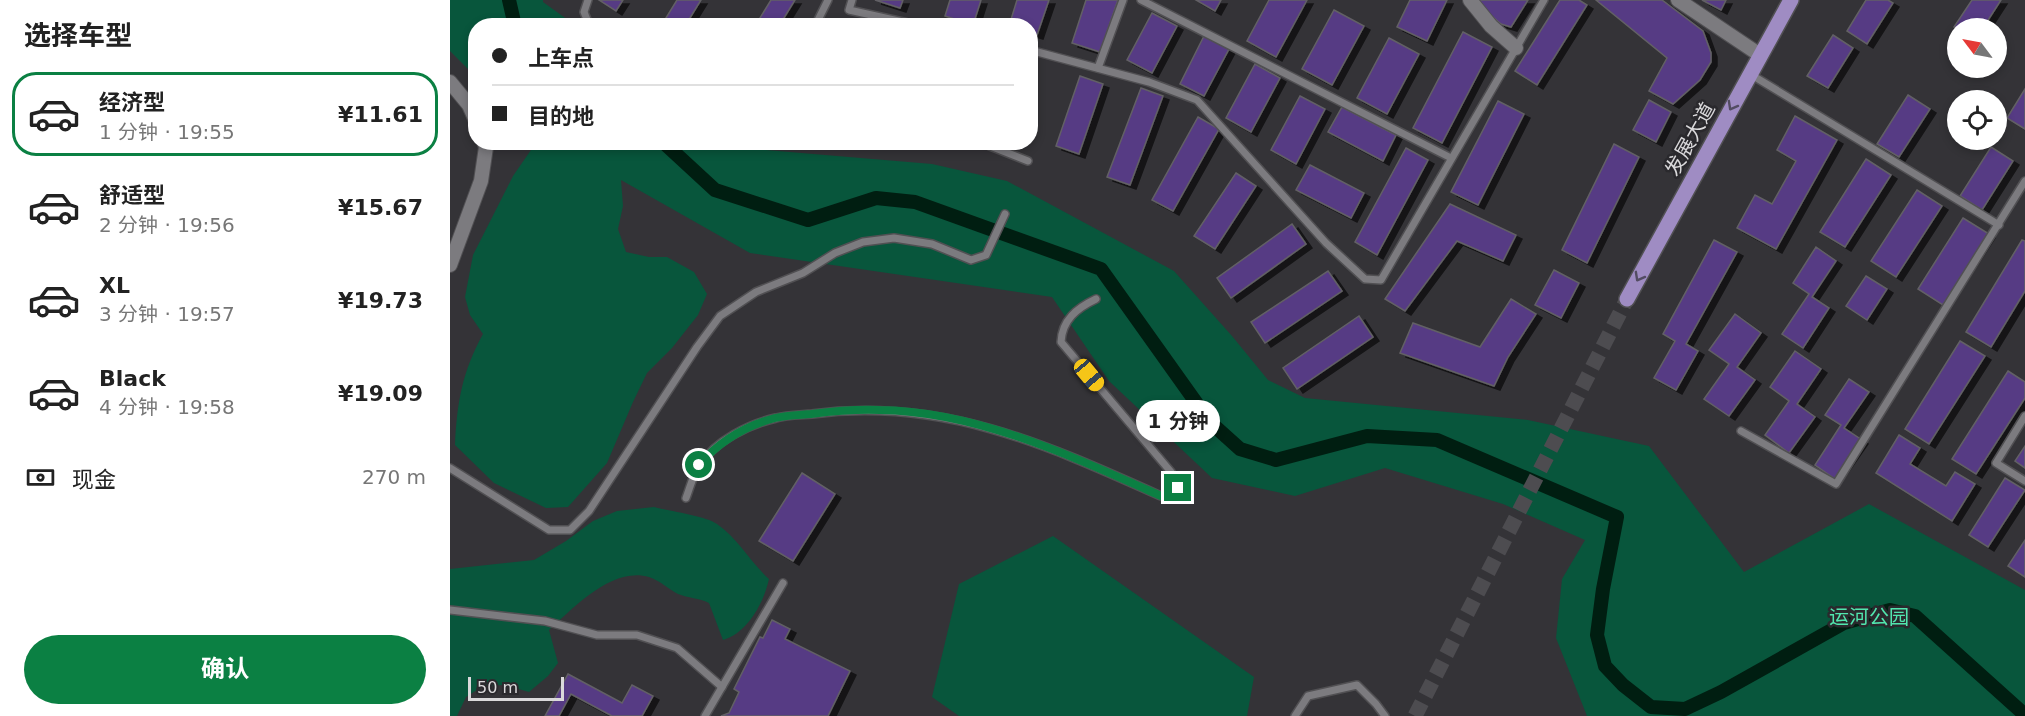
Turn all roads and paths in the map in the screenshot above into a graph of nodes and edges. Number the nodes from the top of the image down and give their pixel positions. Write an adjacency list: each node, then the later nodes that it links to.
1 (588, 0): 11 (lane)
2 (828, 0): 12 (lane)
3 (852, 0): 10 (lane)
4 (1123, 0): 17 (lane)
5 (1141, 0): 23 (lane)
6 (1470, 0): 14 (street)
7 (1544, 0): 14 (lane)
8 (1678, 0): 16 (street)
9 (1791, 0): 16 (main road, 发展大道)
10 (874, 16): 13 (lane)
11 (586, 18)
12 (819, 18)
13 (883, 18)
14 (1516, 48): 23 (lane)
15 (1038, 52): 17 (lane)
16 (1760, 55): 18 (main road, 发展大道)
17 (1098, 69): 23 (lane)
18 (1750, 74): 27 (lane); 30 (main road, 发展大道, one-way to 30)
19 (450, 82): 20 (street)
20 (468, 104)
21 (486, 150): 28 (street)
22 (1000, 150): 24 (lane)
23 (1451, 158)
24 (1028, 161)
25 (2025, 181): 27 (lane)
26 (1005, 214): 33 (lane)
27 (1999, 225): 32 (lane)
28 (450, 265)
29 (1096, 299): 35 (lane)
30 (1627, 299)
31 (2025, 416): 34 (lane)
32 (1741, 431)
33 (450, 468)
34 (2025, 481)
35 (686, 498)
36 (783, 583): 38 (lane)
37 (450, 610): 38 (lane)
38 (722, 687): 39 (lane)
39 (705, 716)
40 (1295, 716): 41 (lane)
41 (1385, 716)

